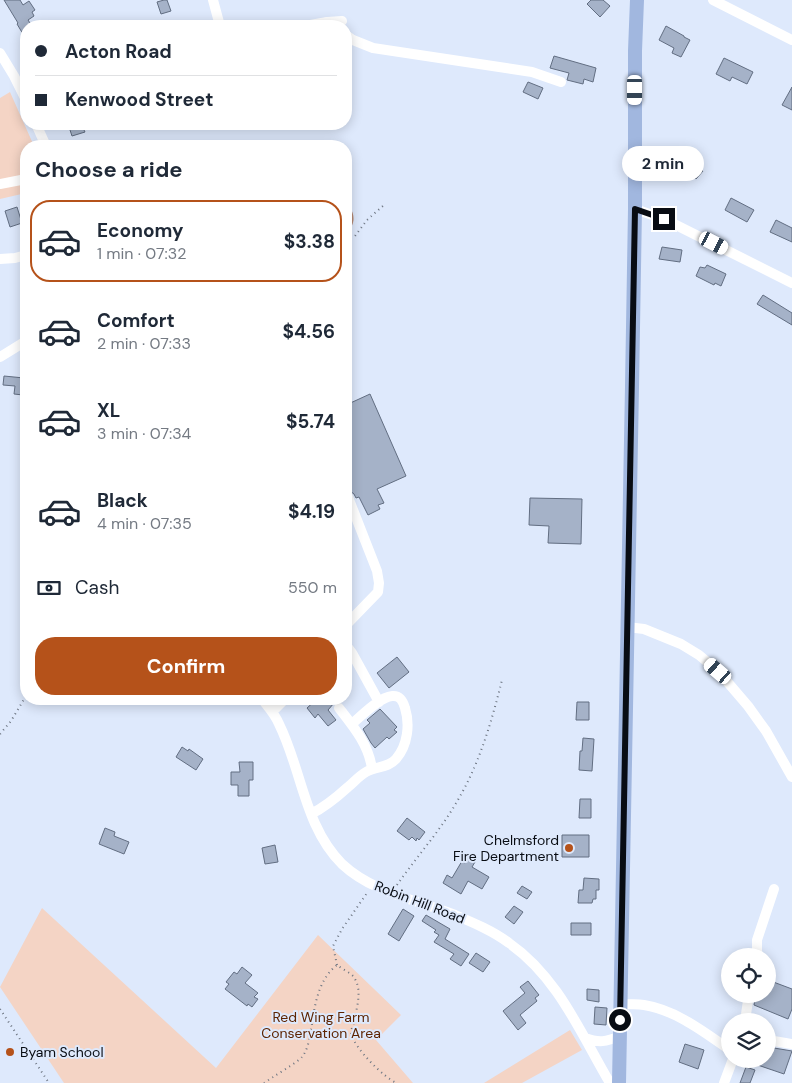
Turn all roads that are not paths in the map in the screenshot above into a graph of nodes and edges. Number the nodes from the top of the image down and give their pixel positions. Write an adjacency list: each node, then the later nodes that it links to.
1 (212, 0): 4 (street)
2 (637, 0): 12 (main road)
3 (714, 0): 6 (street)
4 (218, 20)
5 (352, 39): 9 (street)
6 (792, 40)
7 (0, 53): 8 (street)
8 (20, 82)
9 (561, 82)
10 (20, 180): 11 (street)
11 (0, 184)
12 (635, 209): 15 (street); 20 (main road)
13 (20, 257): 14 (street)
14 (0, 259)
15 (792, 283)
16 (20, 345): 17 (street)
17 (0, 357)
18 (352, 507): 19 (street)
19 (352, 619)
20 (628, 627): 29 (street); 33 (main road)
21 (352, 653): 22 (street)
22 (379, 702): 27 (street); 28 (street)
23 (267, 705): 26 (street, Robin Hill Road)
24 (279, 705): 26 (street)
25 (339, 708): 27 (street)
26 (272, 712): 30 (street, Robin Hill Road)
27 (352, 724): 28 (street)
28 (372, 769): 30 (street)
29 (792, 777)
30 (311, 814): 35 (street, Robin Hill Road)
31 (774, 889): 32 (street)
32 (757, 948)
33 (620, 1004): 34 (main road); 37 (street)
34 (620, 1036): 35 (street); 41 (main road)
35 (585, 1038): 40 (street, Robin Hill Road)
36 (776, 1041): 38 (street)
37 (721, 1044)
38 (792, 1044)
39 (729, 1068): 42 (street)
40 (610, 1083)
41 (619, 1083)
42 (724, 1083)

